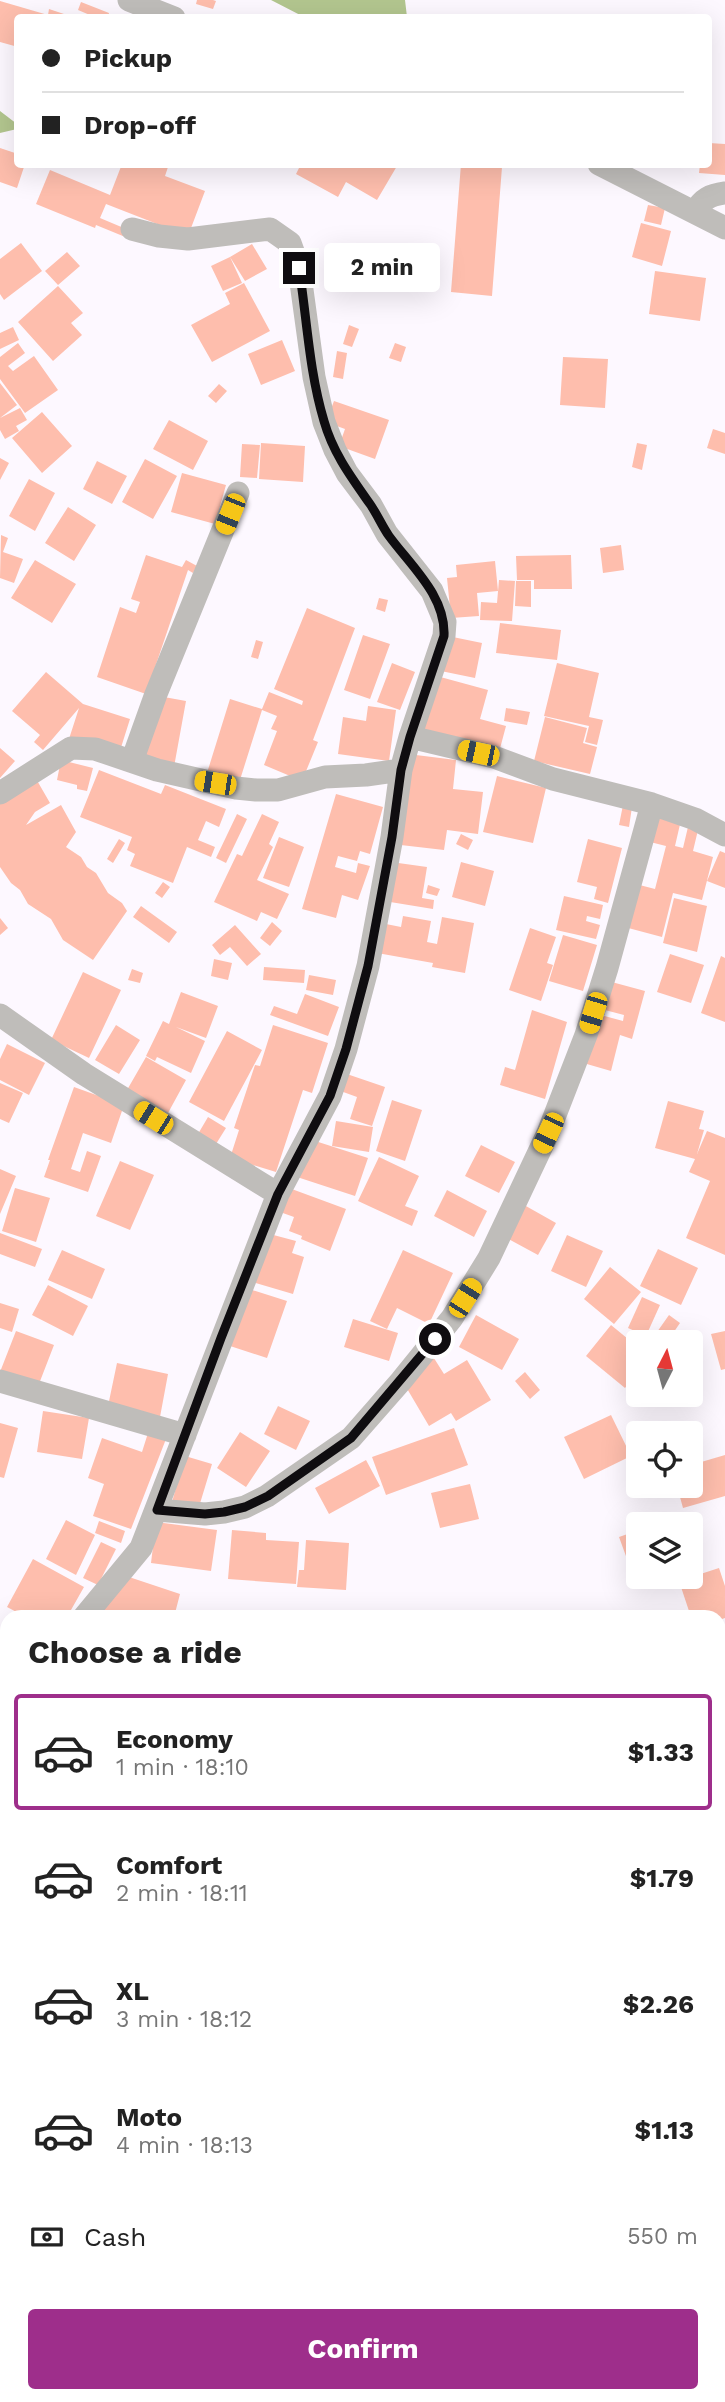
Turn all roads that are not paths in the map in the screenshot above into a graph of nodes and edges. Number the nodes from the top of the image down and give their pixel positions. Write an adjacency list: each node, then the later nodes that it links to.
1 (129, 0): 2 (street)
2 (164, 14)
3 (607, 168): 5 (street)
4 (725, 193): 5 (street)
5 (695, 212): 6 (street)
6 (725, 228)
7 (132, 229): 9 (street)
8 (238, 492): 10 (street)
9 (410, 737): 11 (street); 13 (street)
10 (132, 761): 11 (street); 12 (street)
11 (401, 770): 16 (street)
12 (0, 793)
13 (652, 804): 14 (street); 19 (street)
14 (725, 835)
15 (0, 1015): 16 (street)
16 (278, 1194): 18 (street)
17 (0, 1381): 18 (street)
18 (185, 1435): 19 (street)
19 (157, 1510): 20 (street)
20 (90, 1610)

